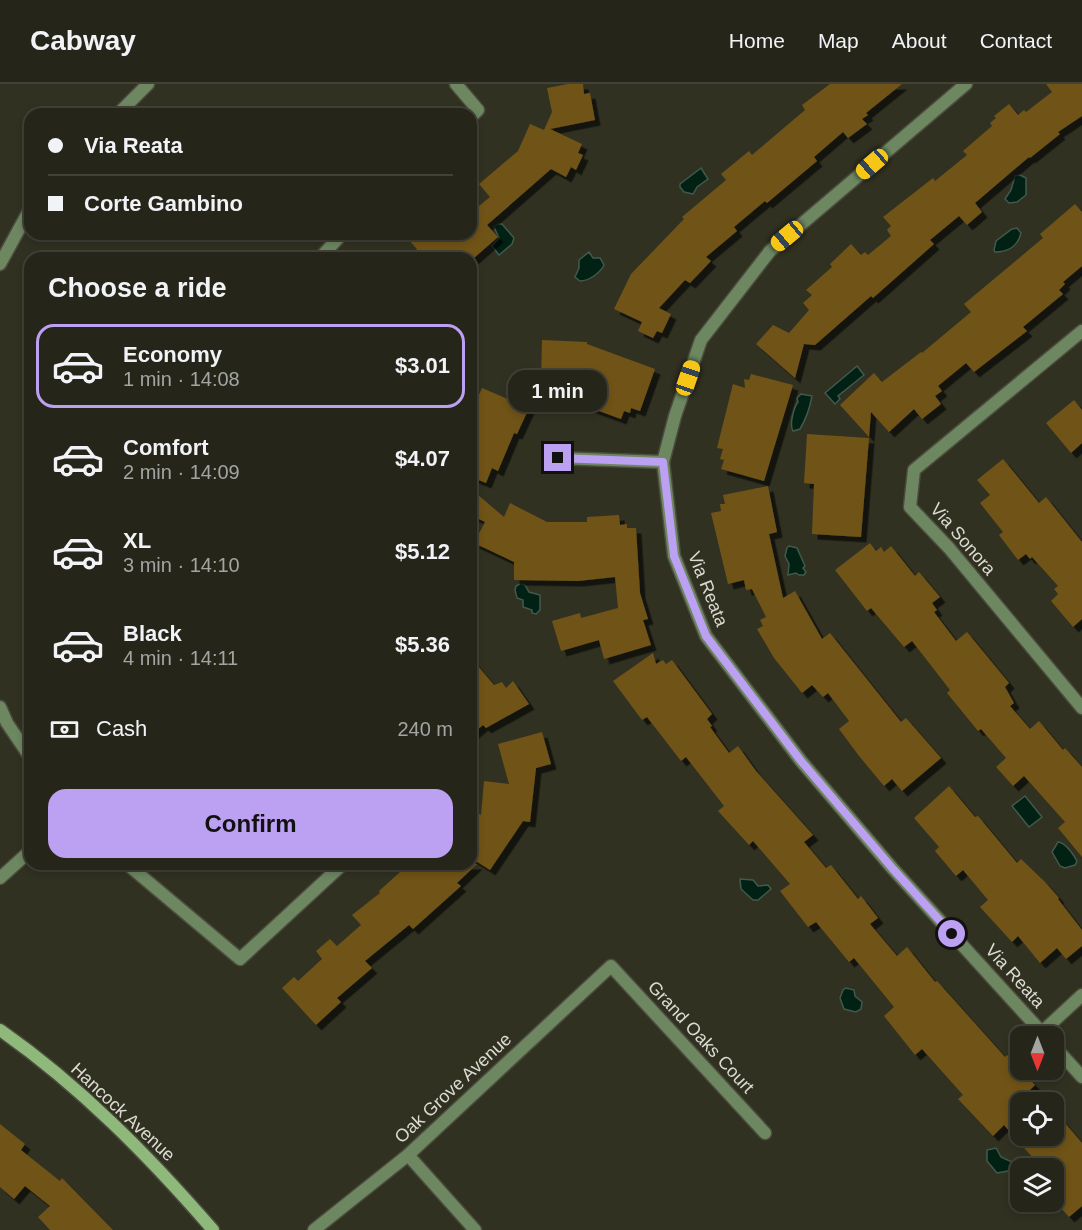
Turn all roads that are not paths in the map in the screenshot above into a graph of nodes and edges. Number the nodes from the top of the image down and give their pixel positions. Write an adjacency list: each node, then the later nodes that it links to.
1 (148, 84): 4 (street)
2 (456, 84): 5 (street)
3 (966, 84): 12 (street, Via Reata)
4 (124, 108)
5 (476, 108)
6 (24, 220): 9 (street)
7 (336, 240): 8 (street)
8 (326, 252)
9 (0, 264)
10 (1082, 331): 14 (street, Via Sonora)
11 (558, 458): 12 (street)
12 (663, 462): 22 (street, Via Reata)
13 (0, 707): 15 (street)
14 (1082, 708)
15 (24, 748)
16 (24, 856): 19 (street)
17 (134, 870): 18 (street)
18 (336, 870)
19 (0, 878)
20 (611, 966): 27 (street, Grand Oaks Court); 28 (street, Oak Grove Avenue)
21 (1082, 995): 23 (street)
22 (1036, 1026)
23 (1051, 1026)
24 (0, 1030): 29 (main road, Hancock Avenue)
25 (1064, 1057): 26 (street)
26 (1082, 1077)
27 (765, 1133)
28 (408, 1155): 30 (street, Oak Grove Avenue); 31 (street)
29 (213, 1230)
30 (314, 1230)
31 (475, 1230)

